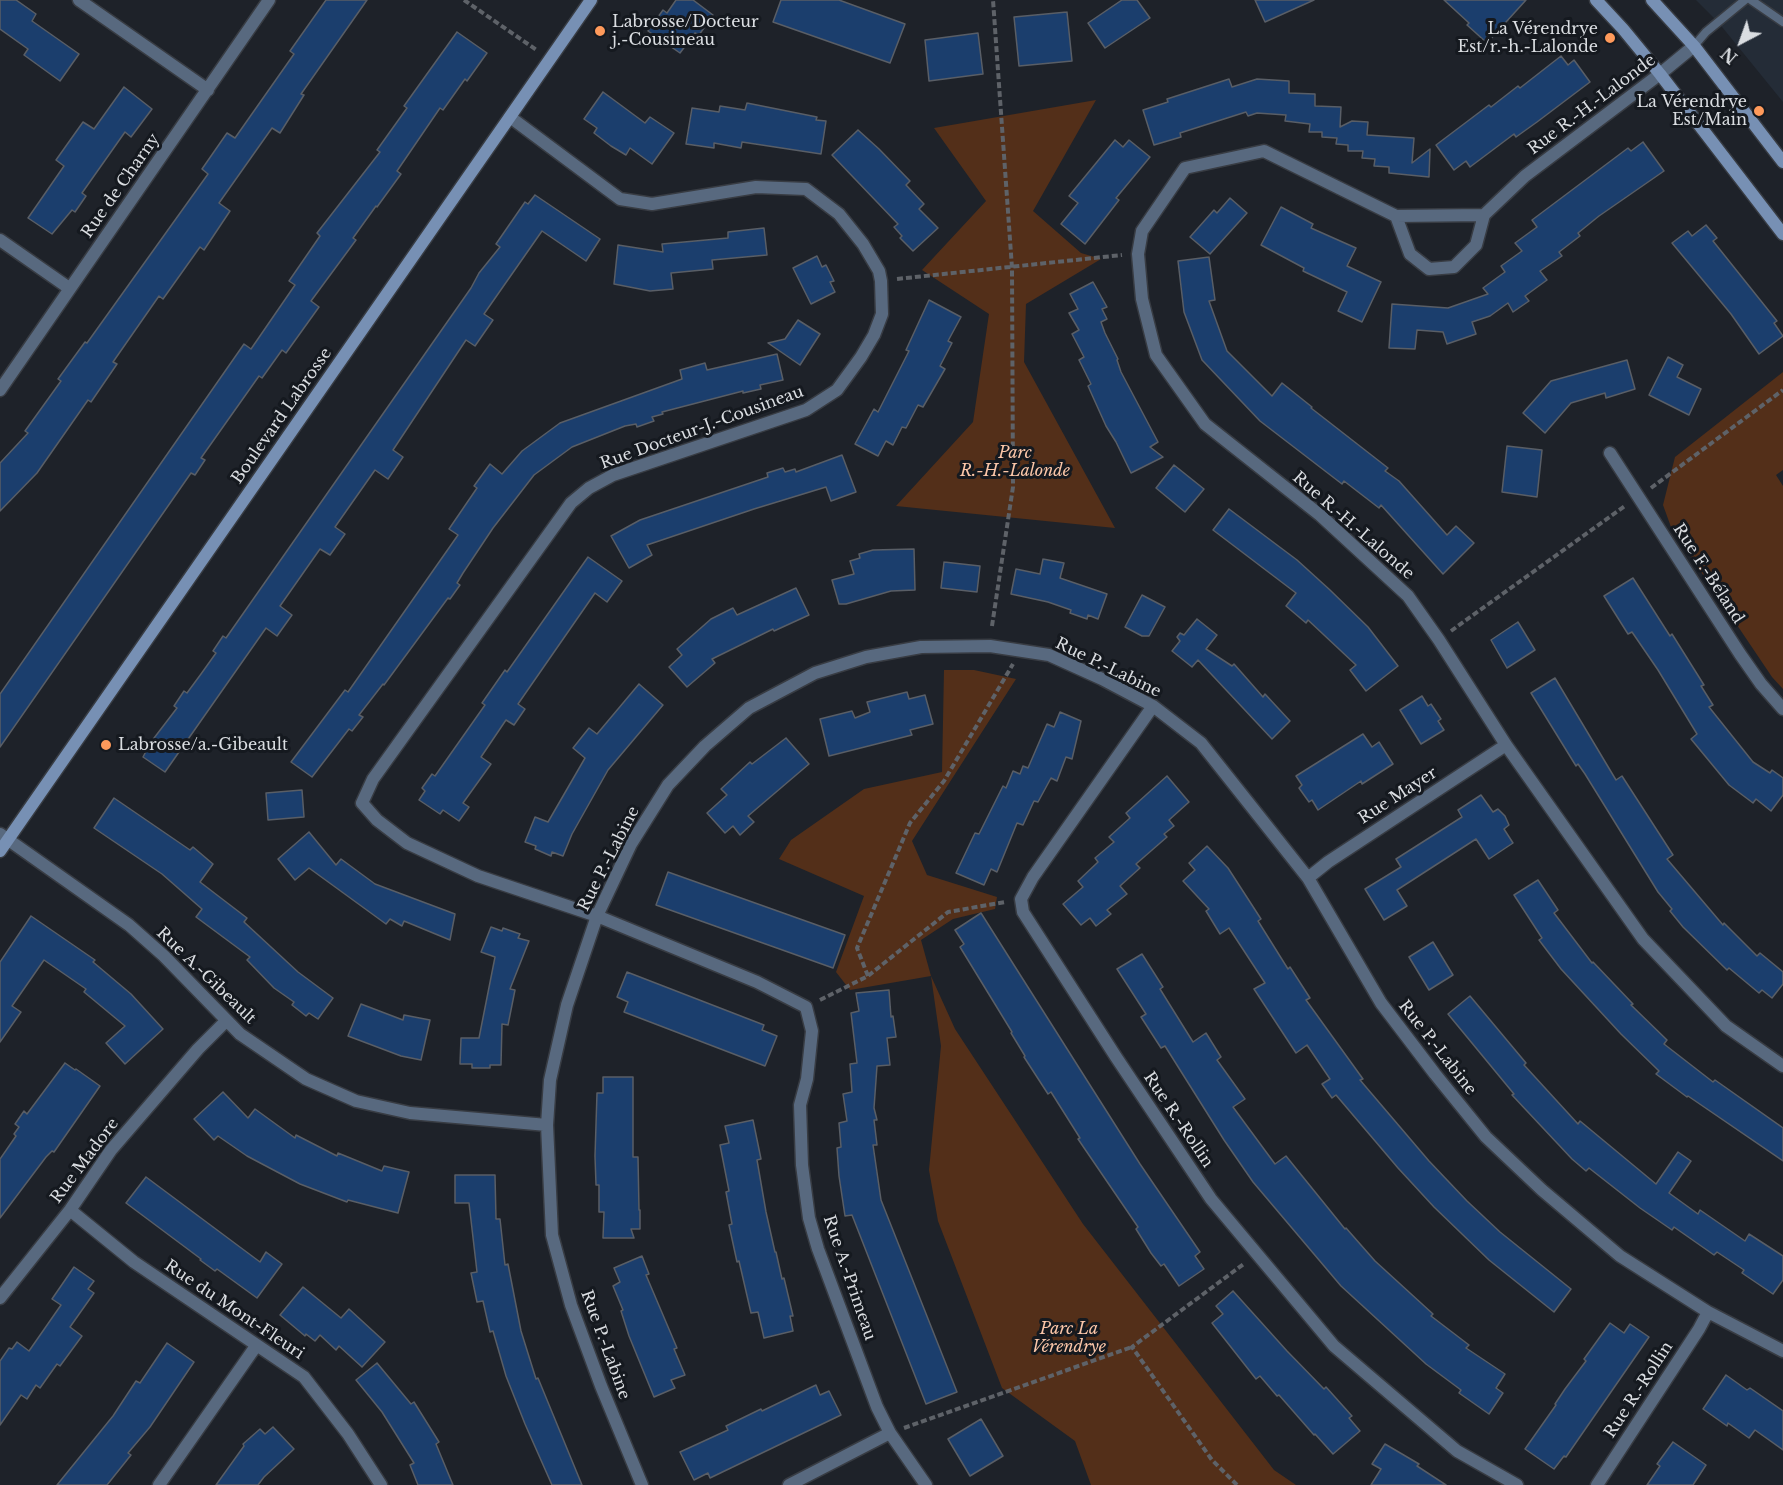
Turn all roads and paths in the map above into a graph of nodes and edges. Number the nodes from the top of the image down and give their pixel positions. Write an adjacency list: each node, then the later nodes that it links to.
1 (79, 0): 14 (street)
2 (269, 0): 14 (street, Rue de Charny)
3 (464, 0): 12 (path)
4 (591, 0): 12 (main road, Boulevard Labrosse)
5 (993, 0): 22 (path)
6 (1596, 0): 13 (main road)
7 (1652, 0): 11 (main road)
8 (1745, 0): 11 (lane)
9 (1751, 0): 10 (lane)
10 (1783, 21)
11 (1694, 46): 13 (street, Rue R.-H.-Lalonde); 16 (main road)
12 (550, 59): 15 (main road, Boulevard Labrosse)
13 (1660, 74): 17 (street, Rue R.-H.-Lalonde); 19 (main road)
14 (208, 90): 24 (street, Rue de Charny)
15 (510, 117): 23 (street, Rue Docteur-J.-Cousineau); 35 (main road, Boulevard Labrosse)
16 (1783, 162)
17 (1484, 215): 18 (street, Rue R.-H.-Lalonde); 18 (street)
18 (1396, 216): 21 (street, Rue R.-H.-Lalonde)
19 (1783, 234)
20 (0, 240): 24 (street)
21 (1138, 254): 22 (path); 30 (street, Rue R.-H.-Lalonde)
22 (1012, 268): 23 (path); 29 (path)
23 (881, 281): 39 (street, Rue Docteur-J.-Cousineau)
24 (69, 288): 25 (street, Rue de Charny)
25 (0, 390)
26 (1783, 390): 28 (path)
27 (1610, 453): 28 (street, Rue F.-Béland)
28 (1637, 497): 30 (path); 33 (street, Rue F.-Béland)
29 (992, 626)
30 (1439, 640): 34 (street, Rue R.-H.-Lalonde)
31 (1021, 651): 32 (street, Rue P.-Labine); 39 (street, Rue P.-Labine); 40 (path)
32 (1154, 706): 37 (street, Rue P.-Labine); 38 (street)
33 (1783, 709)
34 (1506, 745): 37 (street, Rue Mayer); 43 (street, Rue R.-H.-Lalonde)
35 (4, 837): 36 (main road, Boulevard Labrosse); 42 (street, Rue A.-Gibeault)
36 (0, 851)
37 (1308, 878): 48 (street, Rue P.-Labine)
38 (1021, 899): 40 (path); 46 (street, Rue R.-Rollin)
39 (597, 916): 41 (street); 44 (street, Rue P.-Labine)
40 (867, 976): 41 (path)
41 (806, 1007): 52 (street, Rue A.-Primeau)
42 (226, 1021): 44 (street, Rue A.-Gibeault); 45 (street, Rue Madore)
43 (1783, 1065)
44 (547, 1125): 55 (street, Rue P.-Labine)
45 (70, 1210): 47 (street, Rue Madore); 49 (street, Rue du Mont-Fleuri)
46 (1257, 1253): 50 (path); 59 (street, Rue R.-Rollin)
47 (0, 1298)
48 (1708, 1312): 51 (street, Rue P.-Labine); 60 (street, Rue R.-Rollin)
49 (256, 1346): 53 (street); 54 (street, Rue du Mont-Fleuri)
50 (1132, 1347): 52 (path); 58 (path)
51 (1783, 1351)
52 (890, 1433): 56 (street); 57 (street, Rue A.-Primeau)
53 (159, 1485)
54 (381, 1485)
55 (642, 1485)
56 (789, 1485)
57 (926, 1485)
58 (1237, 1485)
59 (1517, 1485)
60 (1597, 1485)

